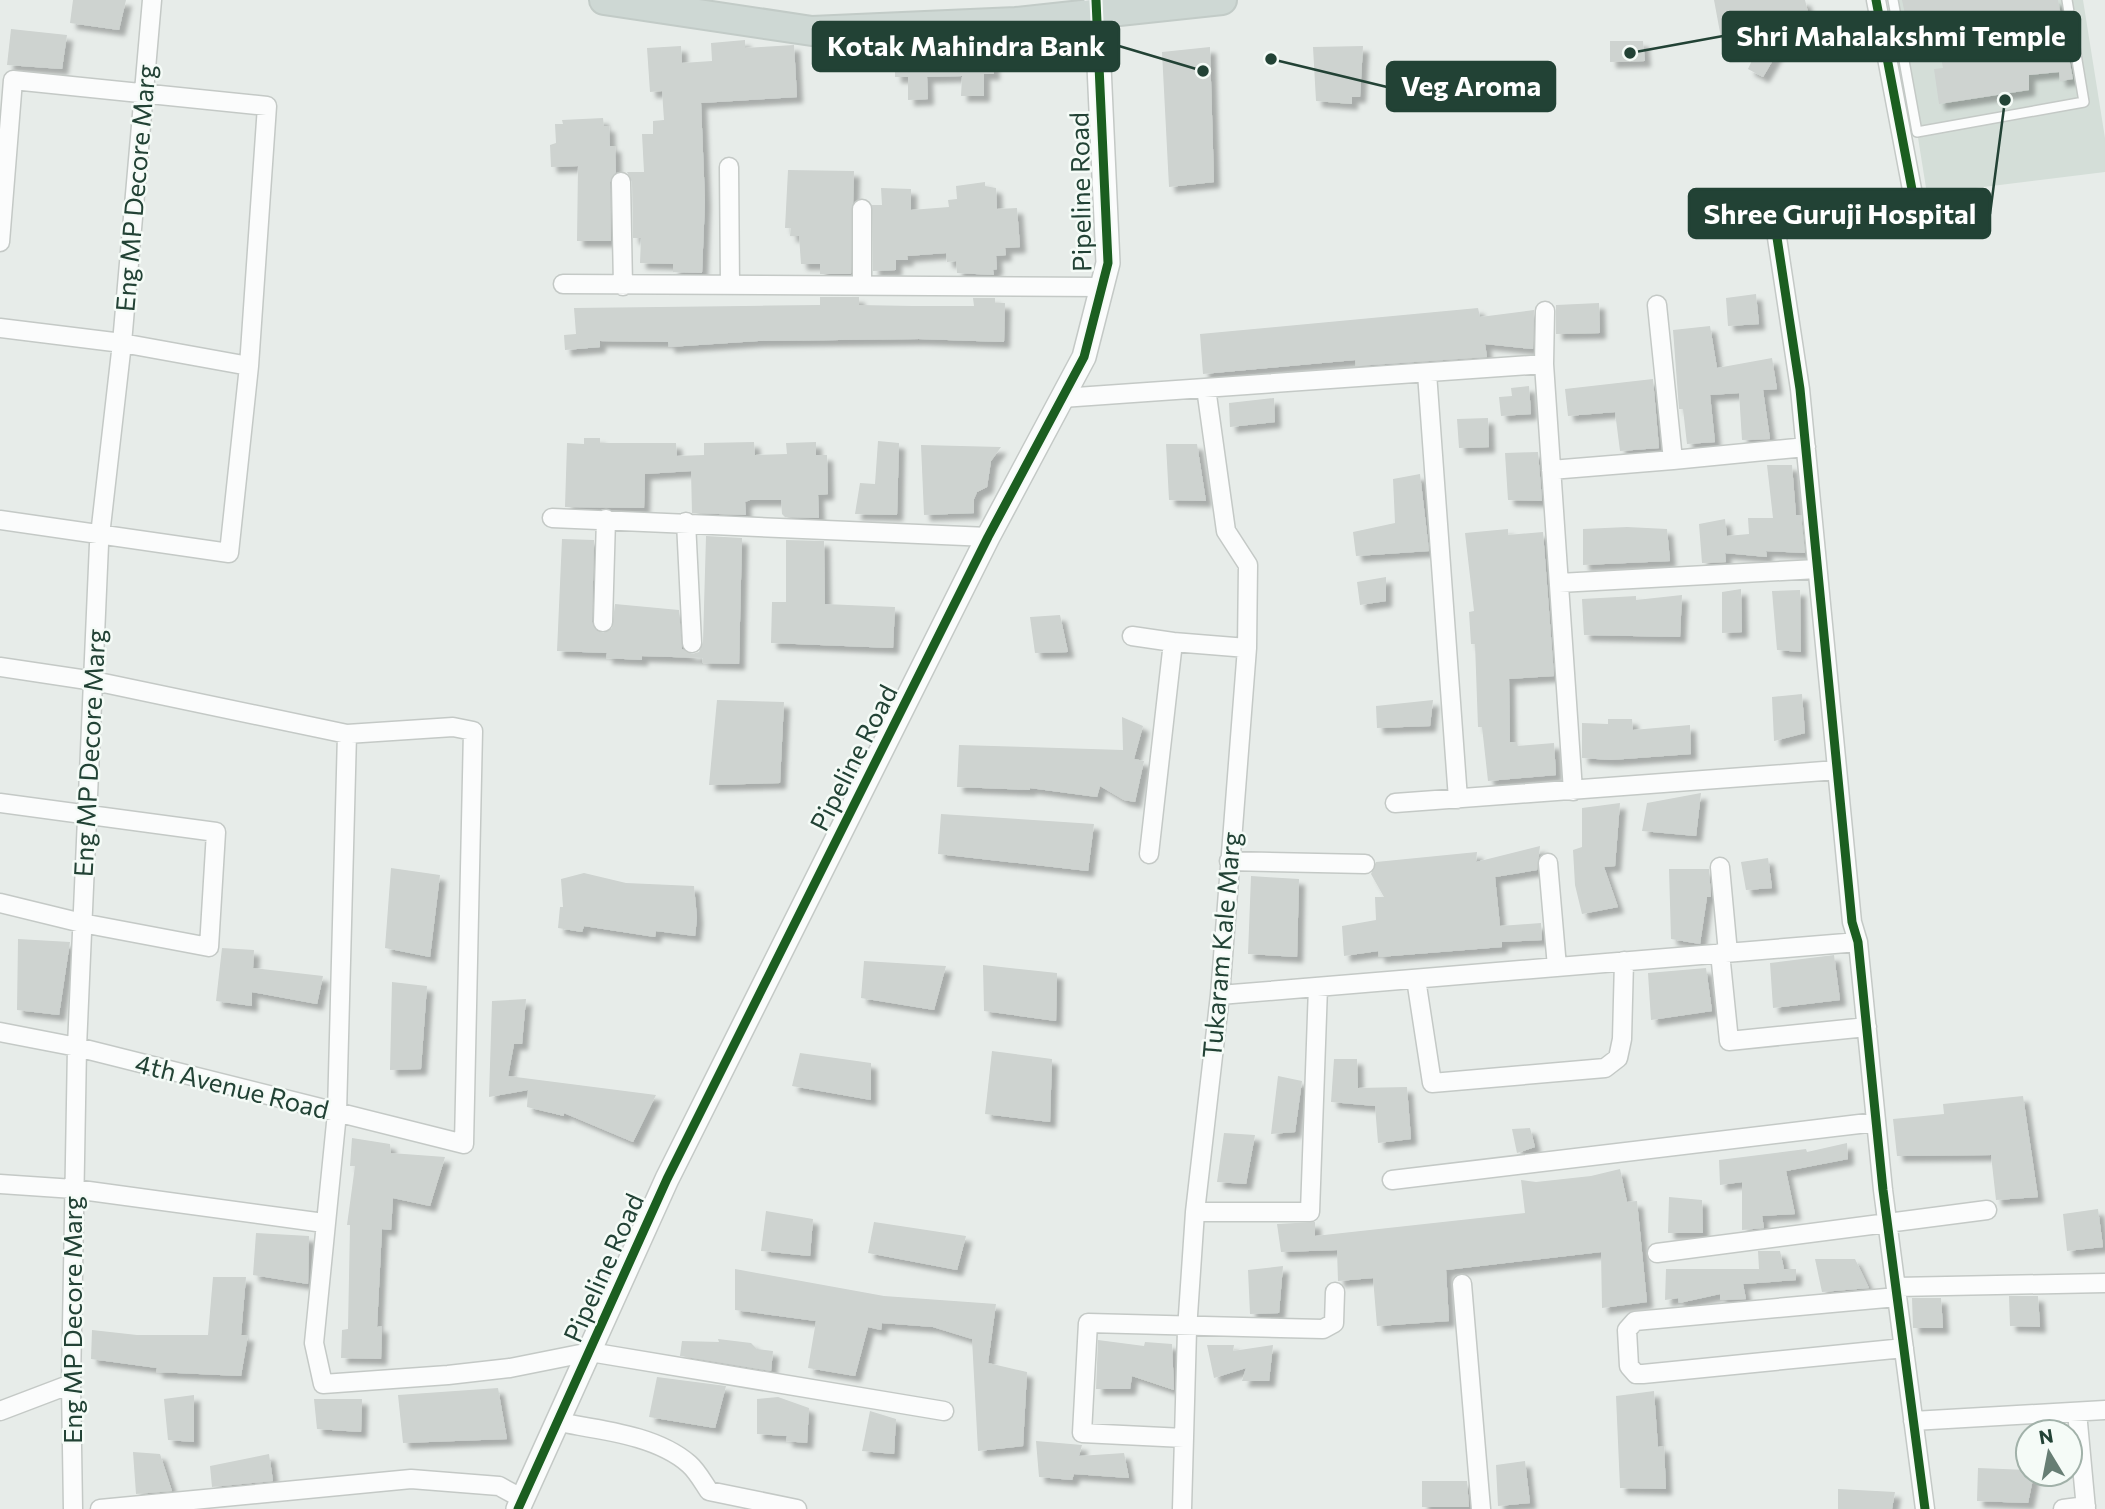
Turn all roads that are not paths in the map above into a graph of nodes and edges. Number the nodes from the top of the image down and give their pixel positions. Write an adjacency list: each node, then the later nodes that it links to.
1 (152, 0): 8 (street, Eng MP Decore Marg)
2 (604, 0): 7 (main road)
3 (1222, 0): 7 (main road)
4 (1876, 0): 27 (street)
5 (1893, 0): 6 (lane)
6 (2067, 0)
7 (1096, 7): 17 (street, Pipeline Road)
8 (145, 94): 12 (street); 21 (street, Eng MP Decore Marg); 23 (street)
9 (729, 167): 14 (street)
10 (621, 182): 15 (street)
11 (862, 209): 16 (street)
12 (0, 242)
13 (563, 284): 15 (street)
14 (730, 285): 15 (street); 16 (street)
15 (622, 286)
16 (862, 286): 17 (street)
17 (1102, 287): 26 (street, Pipeline Road)
18 (1657, 305): 28 (street)
19 (1545, 311): 22 (street)
20 (0, 328): 21 (street)
21 (122, 343): 23 (street); 34 (street, Eng MP Decore Marg)
22 (1544, 364): 24 (street); 29 (street)
23 (249, 366): 34 (street)
24 (1427, 373): 25 (street); 48 (street)
25 (1206, 388): 26 (street); 42 (street, Tukaram Kale Marg)
26 (1062, 398): 35 (street, Pipeline Road)
27 (1805, 447): 28 (street); 36 (street)
28 (1673, 460): 29 (street)
29 (1551, 470): 37 (street)
30 (552, 518): 31 (street)
31 (606, 519): 33 (street); 38 (street)
32 (0, 520): 34 (street)
33 (685, 522): 35 (street); 41 (street)
34 (100, 534): 44 (street, Eng MP Decore Marg)
35 (988, 537): 85 (street, Pipeline Road)
36 (1817, 569): 37 (street); 46 (street)
37 (1559, 583): 47 (street)
38 (603, 622)
39 (1132, 636): 40 (street)
40 (1173, 642): 42 (street); 52 (street)
41 (692, 643)
42 (1247, 648): 53 (street, Tukaram Kale Marg)
43 (0, 667): 44 (street)
44 (94, 681): 45 (street); 51 (street, Eng MP Decore Marg)
45 (346, 734): 69 (street); 69 (street, 4th Avenue Road)
46 (1837, 770): 47 (street); 59 (street)
47 (1573, 791): 48 (street)
48 (1458, 799): 50 (street)
49 (0, 803): 51 (street)
50 (1395, 803)
51 (88, 817): 58 (street, Eng MP Decore Marg); 58 (street)
52 (1149, 853)
53 (1229, 861): 55 (street); 65 (street, Tukaram Kale Marg)
54 (1548, 863): 62 (street)
55 (1365, 864)
56 (1720, 867): 60 (street)
57 (0, 903): 58 (street)
58 (82, 923): 68 (street, Eng MP Decore Marg)
59 (1858, 942): 60 (street); 66 (street)
60 (1724, 953): 61 (street); 66 (street)
61 (1625, 961): 62 (street); 63 (street)
62 (1558, 967): 63 (street)
63 (1416, 979): 64 (street)
64 (1318, 987): 65 (street); 75 (street)
65 (1220, 995): 75 (street, Tukaram Kale Marg)
66 (1867, 1027): 70 (street)
67 (0, 1032): 68 (street, 4th Avenue Road)
68 (77, 1047): 69 (street, 4th Avenue Road); 73 (street, Eng MP Decore Marg)
69 (337, 1113): 77 (street)
70 (1876, 1122): 71 (street); 76 (street)
71 (1392, 1180)
72 (0, 1184): 73 (street)
73 (74, 1189): 77 (street); 86 (street, Eng MP Decore Marg)
74 (1987, 1210): 76 (street)
75 (1195, 1212): 83 (street, Tukaram Kale Marg)
76 (1887, 1222): 78 (street); 82 (street)
77 (324, 1223): 85 (street)
78 (1657, 1253)
79 (2105, 1283): 82 (street)
80 (1462, 1284): 100 (street)
81 (1335, 1292): 83 (street)
82 (1896, 1292): 84 (street); 84 (street)
83 (1187, 1325): 93 (street, Tukaram Kale Marg); 93 (street)
84 (1904, 1348): 91 (street)
85 (590, 1352): 89 (street); 92 (street, Pipeline Road)
86 (71, 1384): 88 (street); 96 (street, Eng MP Decore Marg)
87 (2105, 1410): 90 (street)
88 (0, 1411)
89 (944, 1411)
90 (2077, 1412): 91 (street); 95 (street)
91 (1913, 1421): 101 (street)
92 (558, 1422): 94 (street, Pipeline Road); 98 (street)
93 (1184, 1438): 99 (street, Tukaram Kale Marg)
94 (521, 1504): 97 (street)
95 (2086, 1508): 102 (street)
96 (73, 1509)
97 (100, 1509)
98 (797, 1509)
99 (1182, 1509)
100 (1480, 1509)
101 (1925, 1509)
102 (2063, 1509)

